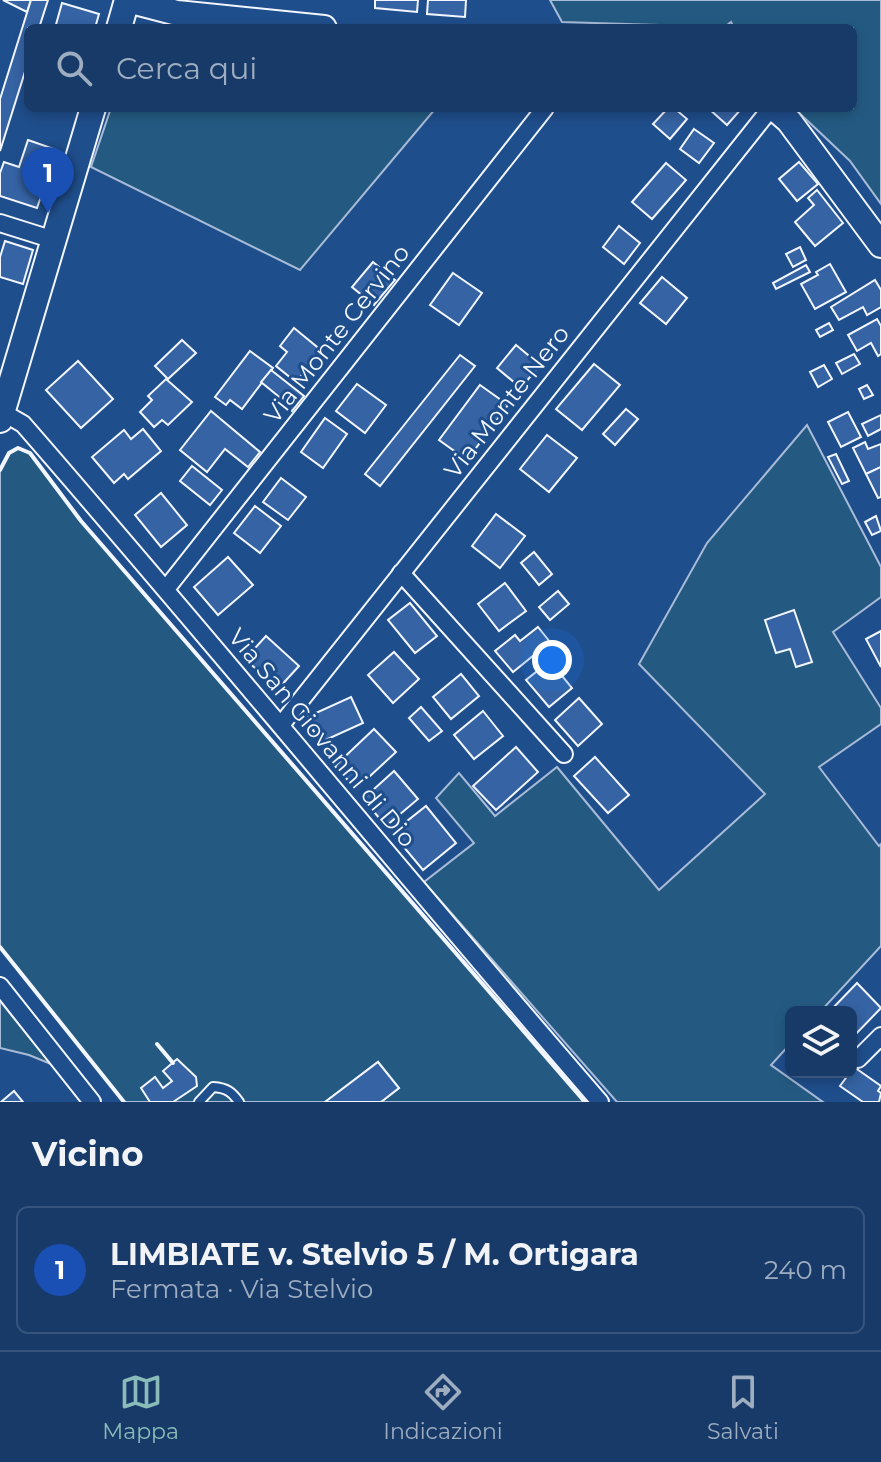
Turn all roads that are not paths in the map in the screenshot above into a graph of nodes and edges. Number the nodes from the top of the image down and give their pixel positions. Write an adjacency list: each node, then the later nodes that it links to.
1 (127, 0): 2 (street); 3 (street)
2 (120, 24)
3 (285, 24)
4 (92, 112): 9 (street)
5 (542, 112): 13 (street, Via Monte Cervino)
6 (769, 112): 12 (street, Via Monte Nero)
7 (777, 112): 10 (street)
8 (0, 223): 9 (street)
9 (54, 240): 11 (street)
10 (881, 245)
11 (1, 416): 13 (street, Via San Giovanni di Dio)
12 (401, 573): 14 (street, Via Monte Nero); 15 (street)
13 (166, 589): 14 (street, Via San Giovanni di Dio)
14 (281, 725): 22 (street, Via San Giovanni di Dio)
15 (564, 754)
16 (0, 986): 19 (street)
17 (881, 1036): 18 (street)
18 (858, 1059)
19 (92, 1102)
20 (199, 1102): 21 (lane)
21 (239, 1102)
22 (600, 1102)

